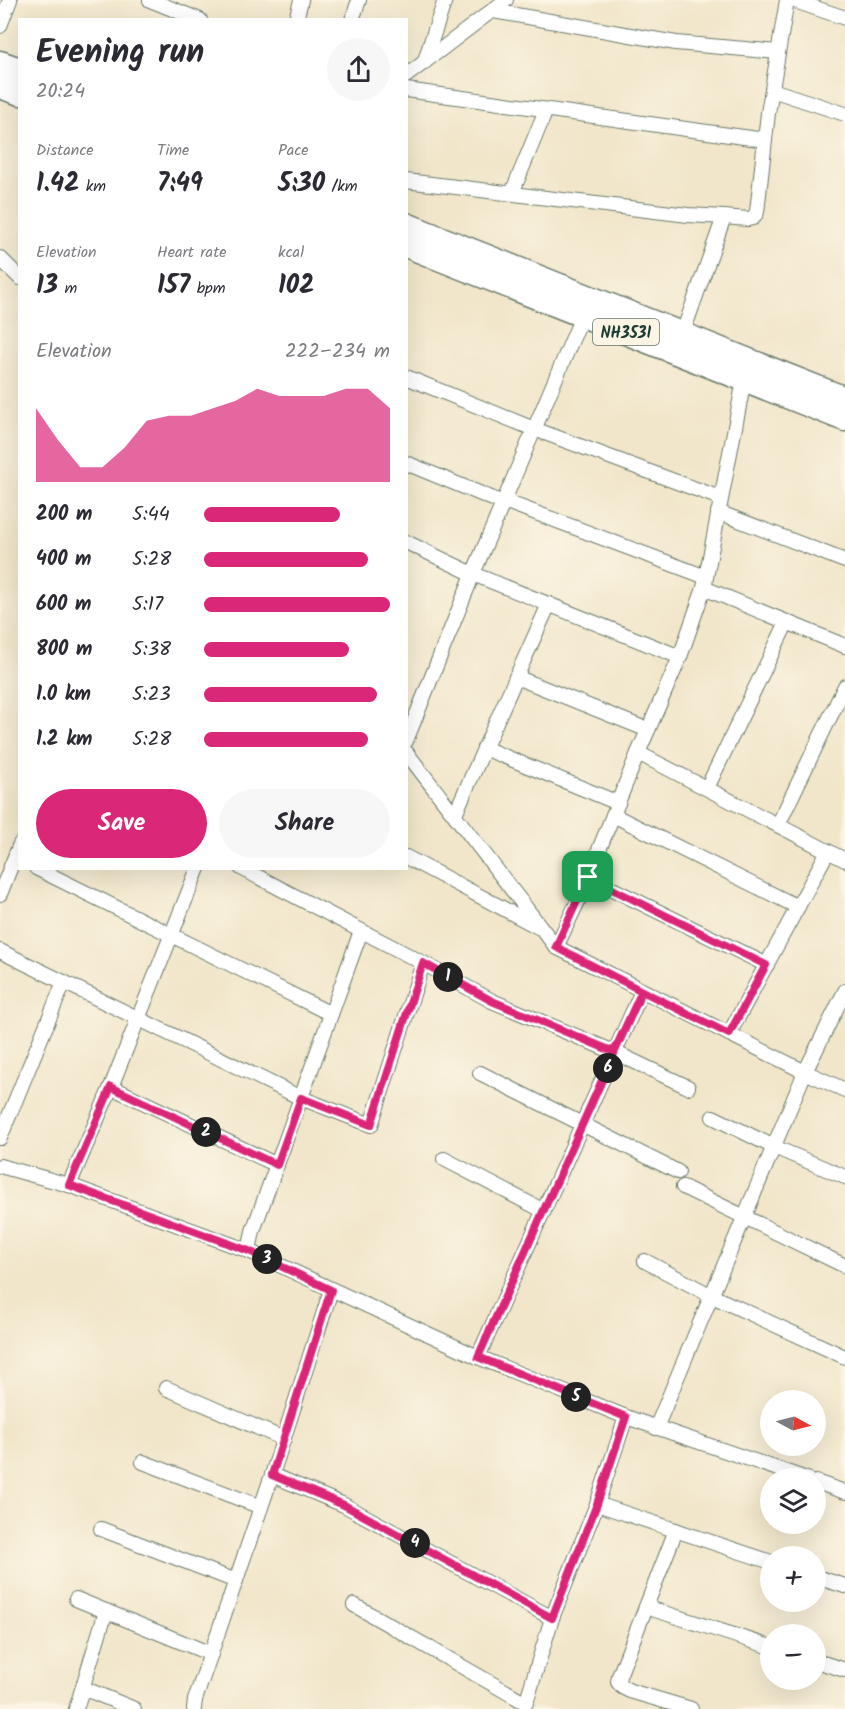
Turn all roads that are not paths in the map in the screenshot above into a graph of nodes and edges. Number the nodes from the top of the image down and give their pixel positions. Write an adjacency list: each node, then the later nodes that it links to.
1 (10, 0): 14 (street)
2 (150, 0): 10 (street)
3 (301, 0): 11 (street)
4 (359, 0): 12 (street)
5 (445, 0): 17 (street)
6 (506, 0): 9 (street)
7 (787, 0): 15 (street)
8 (792, 0): 13 (street)
9 (493, 11): 15 (street); 17 (street)
10 (195, 18)
11 (296, 18)
12 (353, 18)
13 (845, 18)
14 (0, 26)
15 (778, 52): 22 (street)
16 (0, 63): 18 (highway)
17 (424, 63): 19 (street)
18 (18, 69)
19 (408, 75)
20 (0, 86): 23 (highway)
21 (408, 90): 24 (street)
22 (772, 90): 25 (street); 26 (street)
23 (18, 92)
24 (546, 110): 26 (street); 28 (street)
25 (845, 114)
26 (765, 140): 29 (street)
27 (408, 181): 28 (street)
28 (512, 193): 29 (street)
29 (724, 217): 35 (street)
30 (408, 226): 35 (highway, NH353I)
31 (408, 246): 34 (highway, NH353I)
32 (0, 258): 33 (street)
33 (18, 276)
34 (583, 314): 36 (highway, NH353I); 40 (street)
35 (682, 335): 36 (highway, NH353I)
36 (746, 370): 38 (highway, NH353I); 39 (highway, NH353I); 42 (street)
37 (408, 378): 40 (street)
38 (845, 399)
39 (845, 419)
40 (534, 429): 42 (street); 43 (street)
41 (408, 464): 43 (street)
42 (720, 498): 44 (street)
43 (503, 502): 47 (street); 48 (street)
44 (718, 512): 46 (street); 48 (street)
45 (408, 543): 47 (street)
46 (845, 561)
47 (473, 574): 49 (street); 56 (street)
48 (705, 583): 50 (street); 52 (street)
49 (549, 604): 52 (street); 53 (street)
50 (787, 622): 51 (street); 60 (street)
51 (845, 646)
52 (680, 657): 55 (street)
53 (516, 677): 55 (street); 57 (street)
54 (845, 686): 63 (street)
55 (648, 730): 58 (street)
56 (408, 736)
57 (484, 748): 61 (street); 62 (street)
58 (638, 753): 60 (street); 61 (street)
59 (408, 755): 62 (street)
60 (706, 788): 63 (street)
61 (615, 809): 71 (street); 73 (street)
62 (455, 814): 74 (street)
63 (778, 825): 64 (street)
64 (828, 851): 67 (street); 73 (street)
65 (18, 854): 72 (street)
66 (408, 858): 74 (street)
67 (845, 860)
68 (40, 870): 76 (street)
69 (197, 870): 76 (street)
70 (244, 870): 75 (street)
71 (588, 877): 77 (street); 80 (street)
72 (0, 894)
73 (798, 907): 80 (street)
74 (543, 929): 77 (street)
75 (361, 931): 79 (street); 84 (street)
76 (171, 936): 84 (street); 85 (street)
77 (556, 947): 82 (street)
78 (0, 951): 81 (street)
79 (423, 963): 87 (street); 93 (street)
80 (766, 965): 86 (street)
81 (63, 982): 85 (street); 96 (street)
82 (642, 991): 86 (street); 87 (street)
83 (843, 999): 88 (street)
84 (331, 1014): 93 (street)
85 (138, 1018): 90 (street); 93 (street)
86 (729, 1034): 88 (street)
87 (614, 1052): 91 (street); 95 (street)
88 (805, 1072): 92 (street); 97 (street)
89 (480, 1073): 95 (street)
90 (111, 1087): 99 (street); 103 (street)
91 (688, 1087)
92 (845, 1090)
93 (301, 1098): 99 (street)
94 (713, 1117): 97 (street)
95 (582, 1124): 101 (street); 105 (street)
96 (0, 1138)
97 (774, 1147): 102 (street); 106 (street)
98 (444, 1159): 105 (street)
99 (277, 1165): 107 (street)
100 (0, 1166): 103 (street)
101 (678, 1172)
102 (845, 1177)
103 (69, 1185): 107 (street)
104 (683, 1187): 106 (street)
105 (544, 1211): 112 (street)
106 (745, 1218): 109 (street); 111 (street)
107 (249, 1251): 110 (street)
108 (645, 1262): 111 (street)
109 (845, 1266)
110 (331, 1290): 112 (street); 117 (street)
111 (712, 1296): 113 (street); 116 (street)
112 (478, 1357): 115 (street)
113 (845, 1357)
114 (166, 1388): 117 (street)
115 (626, 1417): 116 (street); 123 (street)
116 (656, 1428): 119 (street)
117 (284, 1439): 120 (street)
118 (143, 1462): 124 (street)
119 (774, 1468)
120 (272, 1475): 124 (street); 135 (street)
121 (826, 1485): 122 (street)
122 (845, 1492)
123 (597, 1504): 126 (street); 135 (street)
124 (261, 1507): 129 (street)
125 (101, 1529): 129 (street)
126 (676, 1530): 127 (street); 133 (street)
127 (760, 1558)
128 (826, 1580): 130 (street)
129 (236, 1581): 137 (street)
130 (845, 1586)
131 (76, 1599): 134 (street)
132 (354, 1605): 135 (street)
133 (646, 1607): 136 (street); 144 (street)
134 (106, 1611): 137 (street); 140 (street)
135 (552, 1618)
136 (760, 1643)
137 (211, 1654): 143 (street)
138 (826, 1664): 139 (street)
139 (845, 1670)
140 (83, 1688): 141 (street); 142 (street)
141 (76, 1709)
142 (134, 1709)
143 (194, 1709)
144 (691, 1709)

